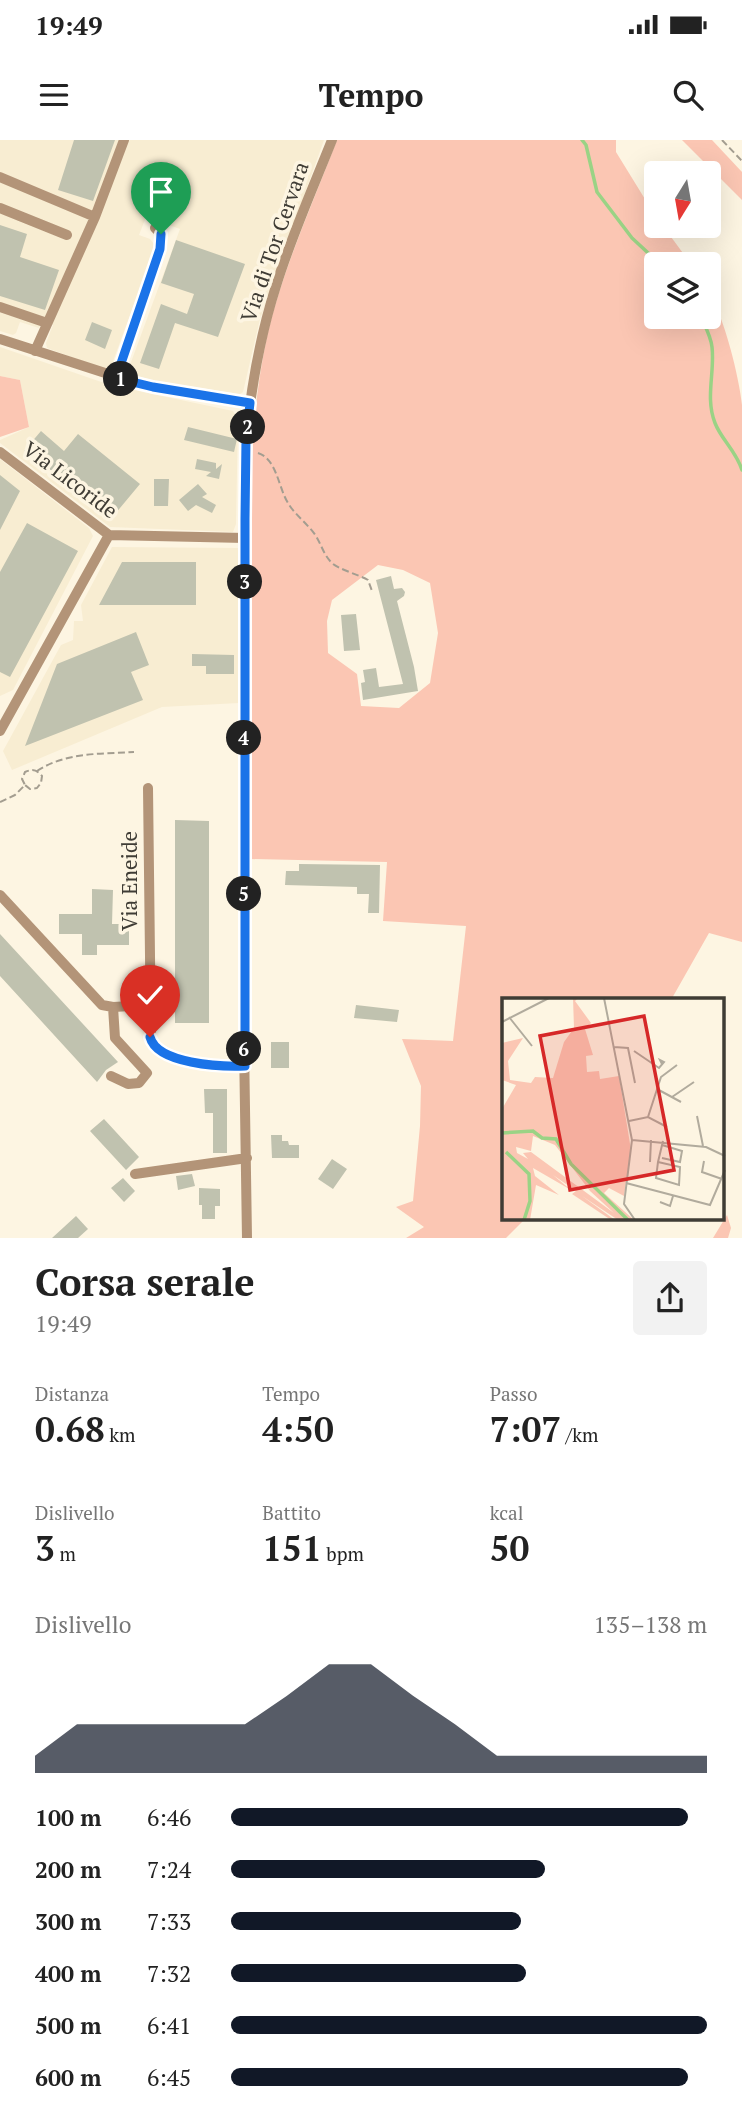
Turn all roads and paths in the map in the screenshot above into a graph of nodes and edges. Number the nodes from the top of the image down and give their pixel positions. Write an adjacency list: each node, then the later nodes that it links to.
1 (124, 140): 9 (street)
2 (332, 140): 17 (street, Via di Tor Cervara)
3 (722, 140): 5 (path)
4 (730, 140): 5 (path)
5 (725, 143): 6 (path)
6 (742, 160)
7 (0, 177): 9 (street)
8 (0, 208): 11 (street)
9 (95, 217): 13 (street)
10 (155, 228): 16 (street)
11 (67, 235)
12 (0, 307): 13 (street)
13 (47, 323): 15 (street)
14 (0, 339): 15 (street)
15 (34, 351): 16 (street)
16 (116, 378): 17 (street)
17 (250, 403): 19 (street, Via di Tor Cervara)
18 (0, 452): 20 (street, Via Licoride)
19 (246, 453): 21 (street, Via di Tor Cervara); 22 (path)
20 (109, 535): 21 (street, Via Licoride); 24 (street)
21 (245, 538): 34 (street, Via di Tor Cervara)
22 (372, 591)
23 (0, 707): 24 (street)
24 (10, 715): 25 (street)
25 (0, 731)
26 (134, 752): 27 (path)
27 (37, 771): 28 (path); 28 (path)
28 (24, 785): 30 (path)
29 (148, 788): 32 (street, Via Eneide)
30 (0, 802)
31 (0, 895): 33 (street)
32 (149, 1005): 33 (street); 34 (street, Via Eneide)
33 (113, 1007): 35 (street)
34 (245, 1066): 36 (street, Via di Tor Cervara)
35 (111, 1076)
36 (247, 1158): 37 (street); 38 (street, Via di Tor Cervara)
37 (135, 1174)
38 (247, 1238)

